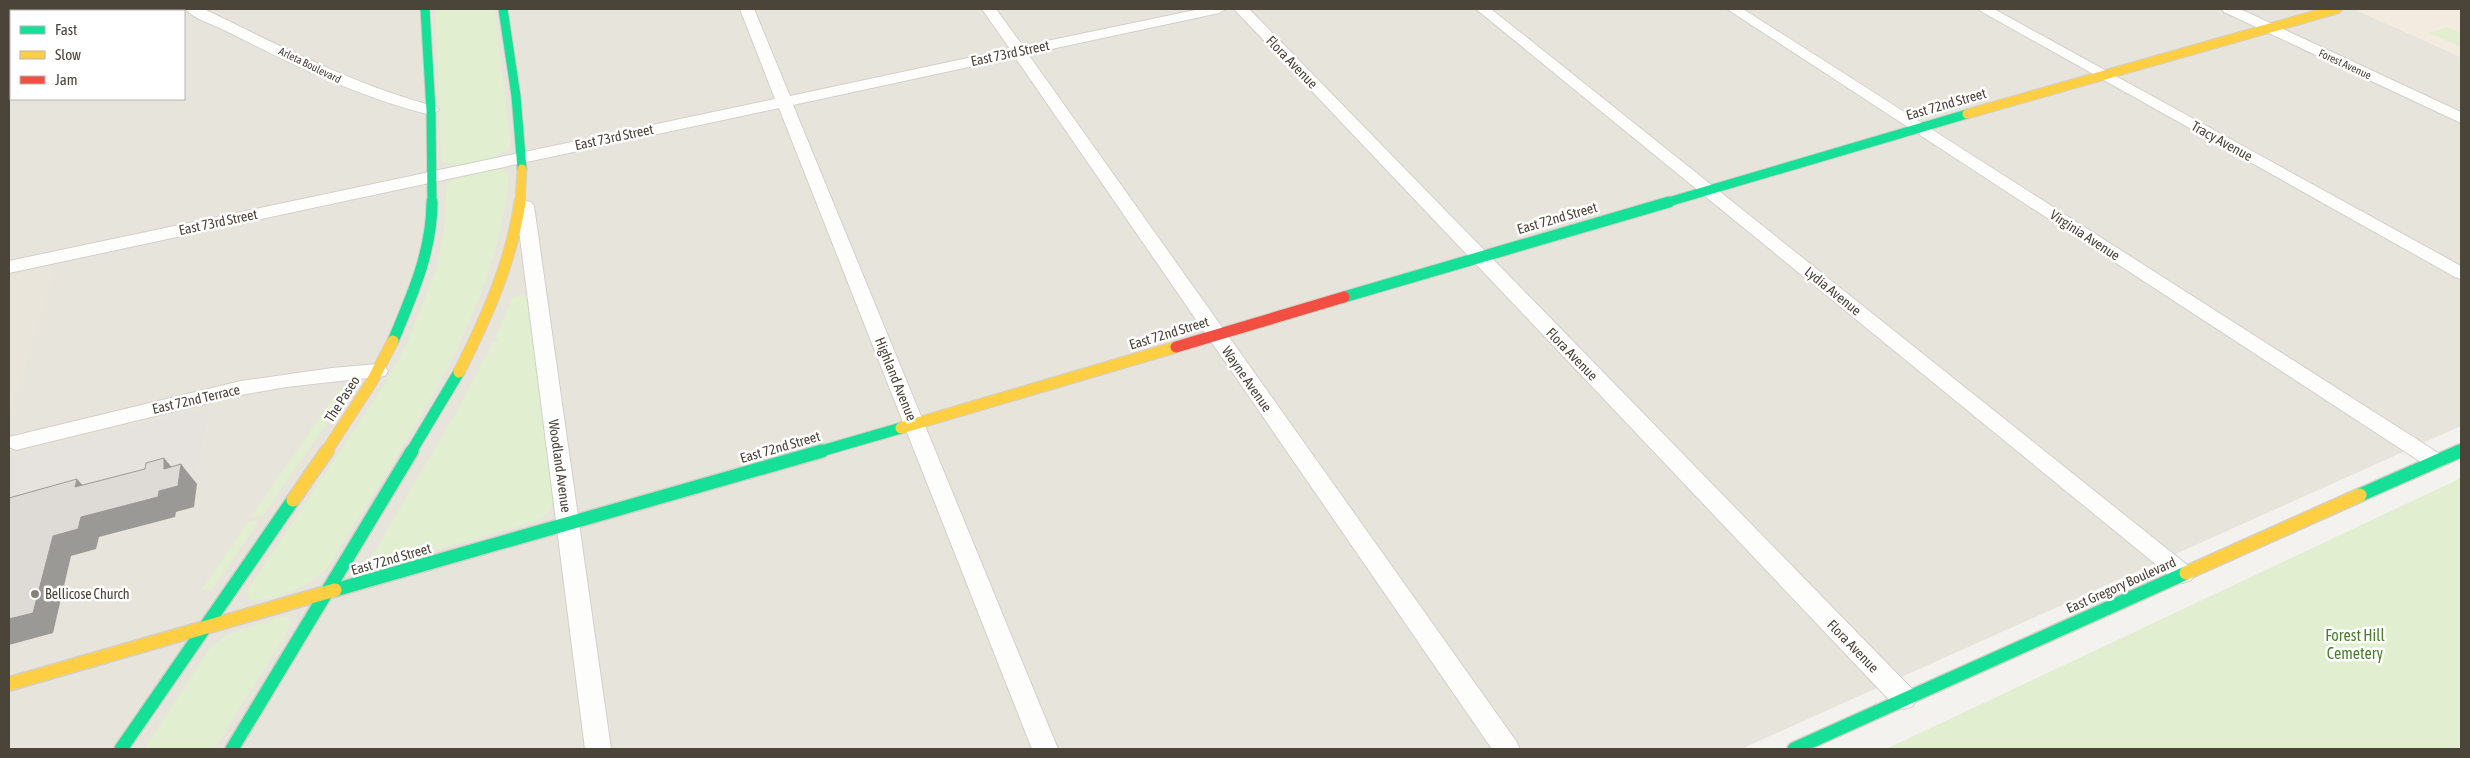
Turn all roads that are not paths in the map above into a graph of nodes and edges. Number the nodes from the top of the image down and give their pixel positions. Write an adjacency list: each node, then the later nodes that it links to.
1 (193, 9): 17 (street, Arleta Boulevard)
2 (425, 9): 17 (main road, The Paseo)
3 (503, 9): 20 (main road)
4 (747, 9): 16 (street, Highland Avenue)
5 (989, 9): 14 (street, Wayne Avenue)
6 (1219, 9): 14 (street, East 73rd Street)
7 (1241, 9): 24 (street, Flora Avenue)
8 (1483, 9): 23 (street, Lydia Avenue)
9 (1734, 9): 19 (street, Virginia Avenue)
10 (1984, 9): 15 (street, Tracy Avenue)
11 (2229, 9): 13 (street, Forest Avenue)
12 (2337, 9): 13 (main road, East 72nd Street)
13 (2270, 28): 15 (main road, East 72nd Street); 18 (street, Forest Avenue)
14 (1017, 51): 16 (street, East 73rd Street); 27 (street, Wayne Avenue)
15 (2104, 75): 19 (main road, East 72nd Street); 26 (street, Tracy Avenue)
16 (783, 101): 20 (street, East 73rd Street); 29 (street, Highland Avenue)
17 (431, 110): 21 (main road, The Paseo)
18 (2461, 118)
19 (1918, 128): 23 (main road, East 72nd Street); 32 (street, Virginia Avenue)
20 (522, 157): 21 (street, East 73rd Street); 22 (main road)
21 (432, 177): 25 (street, East 73rd Street); 28 (main road, The Paseo)
22 (522, 184): 33 (street, Woodland Avenue); 35 (main road)
23 (1707, 190): 24 (main road, East 72nd Street); 34 (street, Lydia Avenue)
24 (1479, 256): 27 (main road, East 72nd Street); 38 (street, Flora Avenue)
25 (9, 267)
26 (2461, 273)
27 (1216, 334): 29 (main road, East 72nd Street); 43 (street, Wayne Avenue)
28 (378, 371): 30 (street, East 72nd Terrace); 36 (main road, The Paseo)
29 (914, 424): 33 (main road, East 72nd Street); 42 (street, Highland Avenue)
30 (16, 442)
31 (2461, 450): 32 (main road, East Gregory Boulevard)
32 (2435, 461): 34 (main road, East Gregory Boulevard)
33 (567, 524): 35 (main road, East 72nd Street); 41 (street, Woodland Avenue)
34 (2183, 574): 38 (main road, East Gregory Boulevard)
35 (327, 593): 36 (main road, East 72nd Street); 40 (main road)
36 (204, 628): 37 (main road, East 72nd Street); 39 (main road, The Paseo)
37 (9, 684)
38 (1904, 698): 44 (main road, East Gregory Boulevard)
39 (121, 749)
40 (232, 749)
41 (598, 749)
42 (1045, 749)
43 (1507, 749)
44 (1794, 749)

